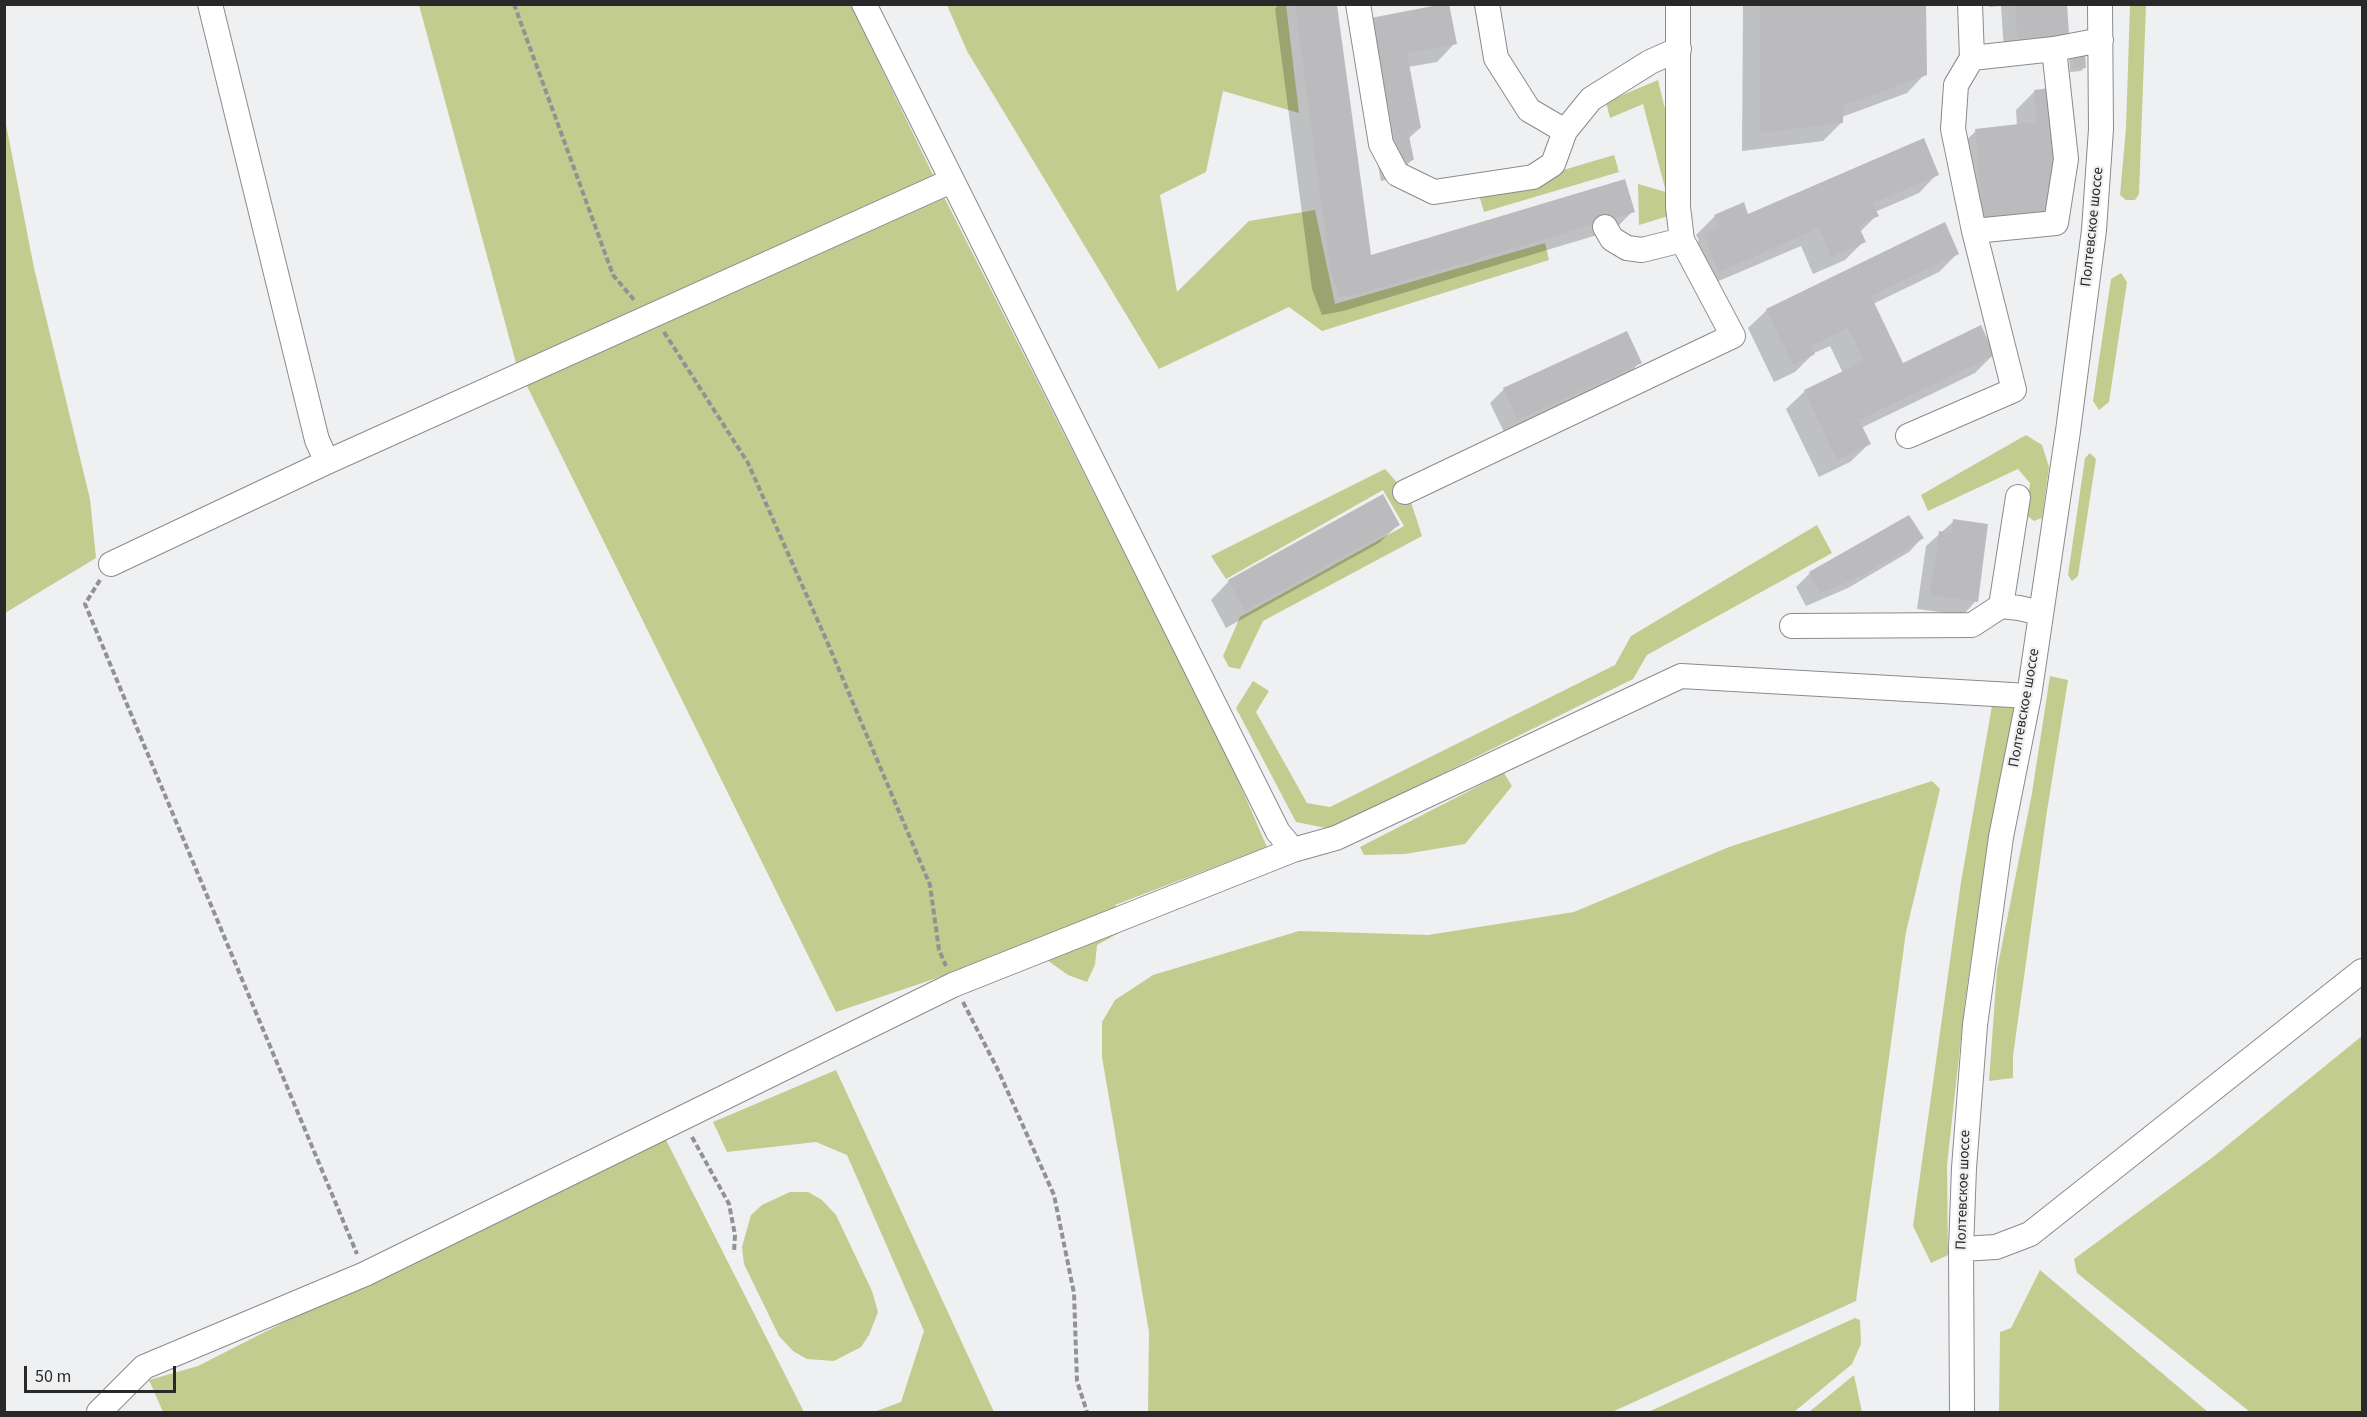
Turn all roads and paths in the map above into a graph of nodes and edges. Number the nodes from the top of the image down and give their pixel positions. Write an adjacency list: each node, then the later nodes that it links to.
1 (210, 4): 20 (street)
2 (514, 4): 18 (path)
3 (864, 4): 14 (street)
4 (1358, 4): 13 (street)
5 (1487, 4): 13 (street)
6 (1678, 4): 10 (street)
7 (1970, 4): 12 (street)
8 (2100, 4): 9 (street, Полтевское шоссе)
9 (2101, 40): 11 (street); 25 (street, Полтевское шоссе)
10 (1679, 49): 13 (street); 17 (street)
11 (2054, 49): 12 (street); 16 (street)
12 (1972, 58): 16 (street)
13 (1565, 131)
14 (951, 181): 18 (street); 28 (street)
15 (1605, 227): 17 (street)
16 (1974, 231): 19 (street)
17 (1682, 240): 21 (street)
18 (654, 316): 20 (street); 30 (path)
19 (1908, 436)
20 (327, 462): 23 (street)
21 (1405, 492)
22 (2018, 497): 24 (street)
23 (111, 564): 34 (path)
24 (2001, 606): 25 (street); 26 (street)
25 (2041, 613): 27 (street, Полтевское шоссе)
26 (1792, 626)
27 (2029, 696): 28 (street); 32 (street, Полтевское шоссе)
28 (1293, 850): 30 (street)
29 (2362, 971): 32 (street)
30 (953, 985): 31 (street); 36 (path)
31 (681, 1118): 33 (path); 34 (street)
32 (1961, 1249): 37 (street, Полтевское шоссе)
33 (734, 1253)
34 (365, 1274): 35 (street)
35 (99, 1413)
36 (1087, 1413)
37 (1962, 1413)

